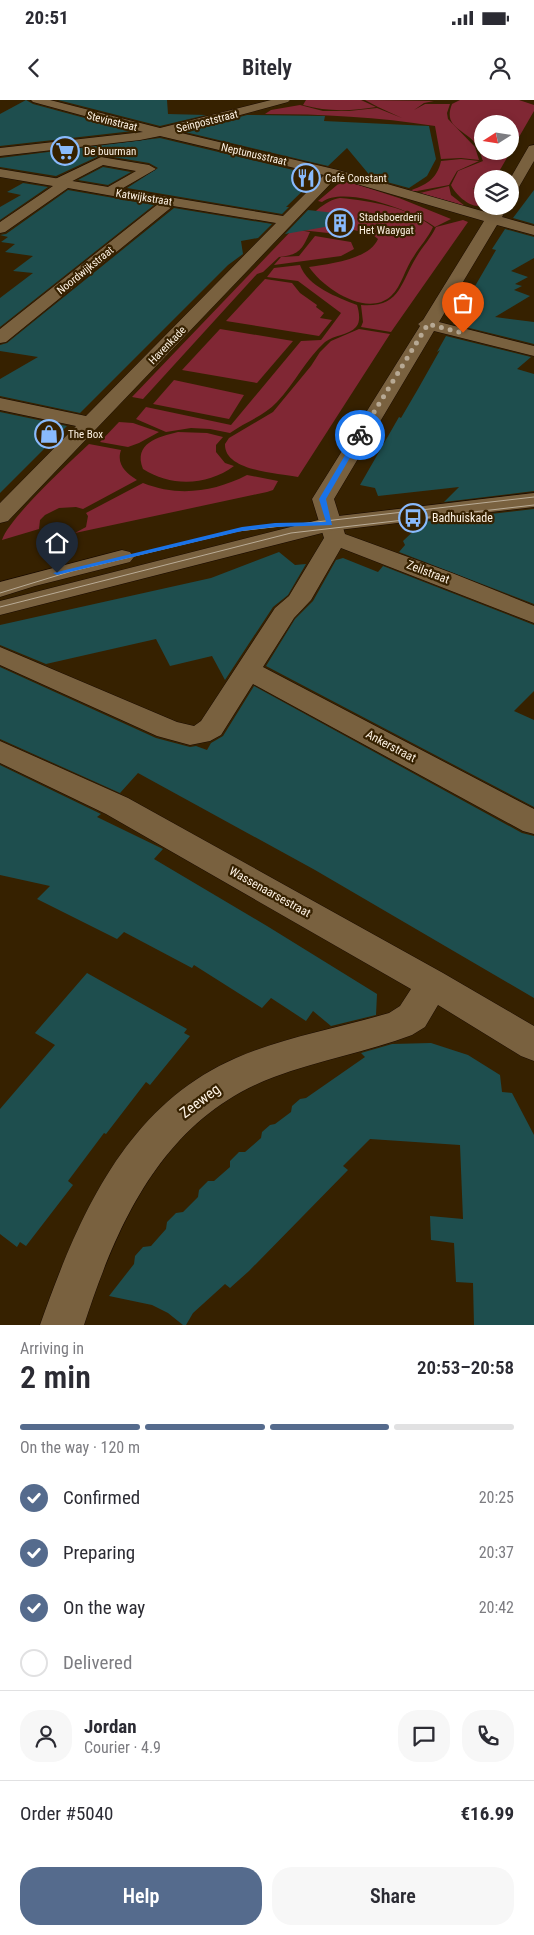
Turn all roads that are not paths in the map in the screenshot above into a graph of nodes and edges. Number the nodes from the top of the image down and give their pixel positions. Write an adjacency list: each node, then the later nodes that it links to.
1 (37, 100): 5 (street, Stevinstraat)
2 (284, 100): 4 (street, Seinpoststraat)
3 (225, 104): 4 (street)
4 (249, 111): 5 (street, Seinpoststraat)
5 (158, 132): 6 (street, Seinpoststraat); 12 (street, Neptunusstraat)
6 (84, 142): 8 (street, Seinpoststraat); 9 (street)
7 (534, 149): 10 (street)
8 (0, 152)
9 (102, 161): 14 (street); 15 (street)
10 (528, 170): 13 (street)
11 (0, 173): 14 (street, Katwijkstraat)
12 (332, 173): 17 (street, Neptunusstraat); 20 (street, Havenkade)
13 (519, 180)
14 (62, 183): 15 (street, Katwijkstraat); 21 (street)
15 (111, 192): 16 (street, Katwijkstraat)
16 (170, 201): 20 (street, Katwijkstraat); 24 (street, Noordwijkstraat)
17 (474, 207)
18 (496, 215): 23 (street)
19 (501, 215): 22 (street, Neptunusstraat)
20 (288, 221): 27 (street, Havenkade)
21 (0, 229)
22 (534, 231)
23 (428, 324): 25 (street); 30 (street)
24 (0, 338)
25 (534, 351)
26 (0, 404): 27 (street)
27 (90, 423): 29 (street, Havenkade)
28 (534, 500): 30 (street)
29 (0, 516)
30 (332, 531): 31 (street); 32 (street); 33 (street, Zeilstraat); 35 (street)
31 (0, 590)
32 (0, 608)
33 (534, 615)
34 (0, 655): 35 (street)
35 (248, 670): 37 (street, Ankerstraat)
36 (0, 751): 38 (street, Wassenaarsestraat)
37 (534, 823)
38 (431, 983): 39 (street, Wassenaarsestraat); 40 (street, Zeeweg)
39 (534, 1045)
40 (62, 1325)

